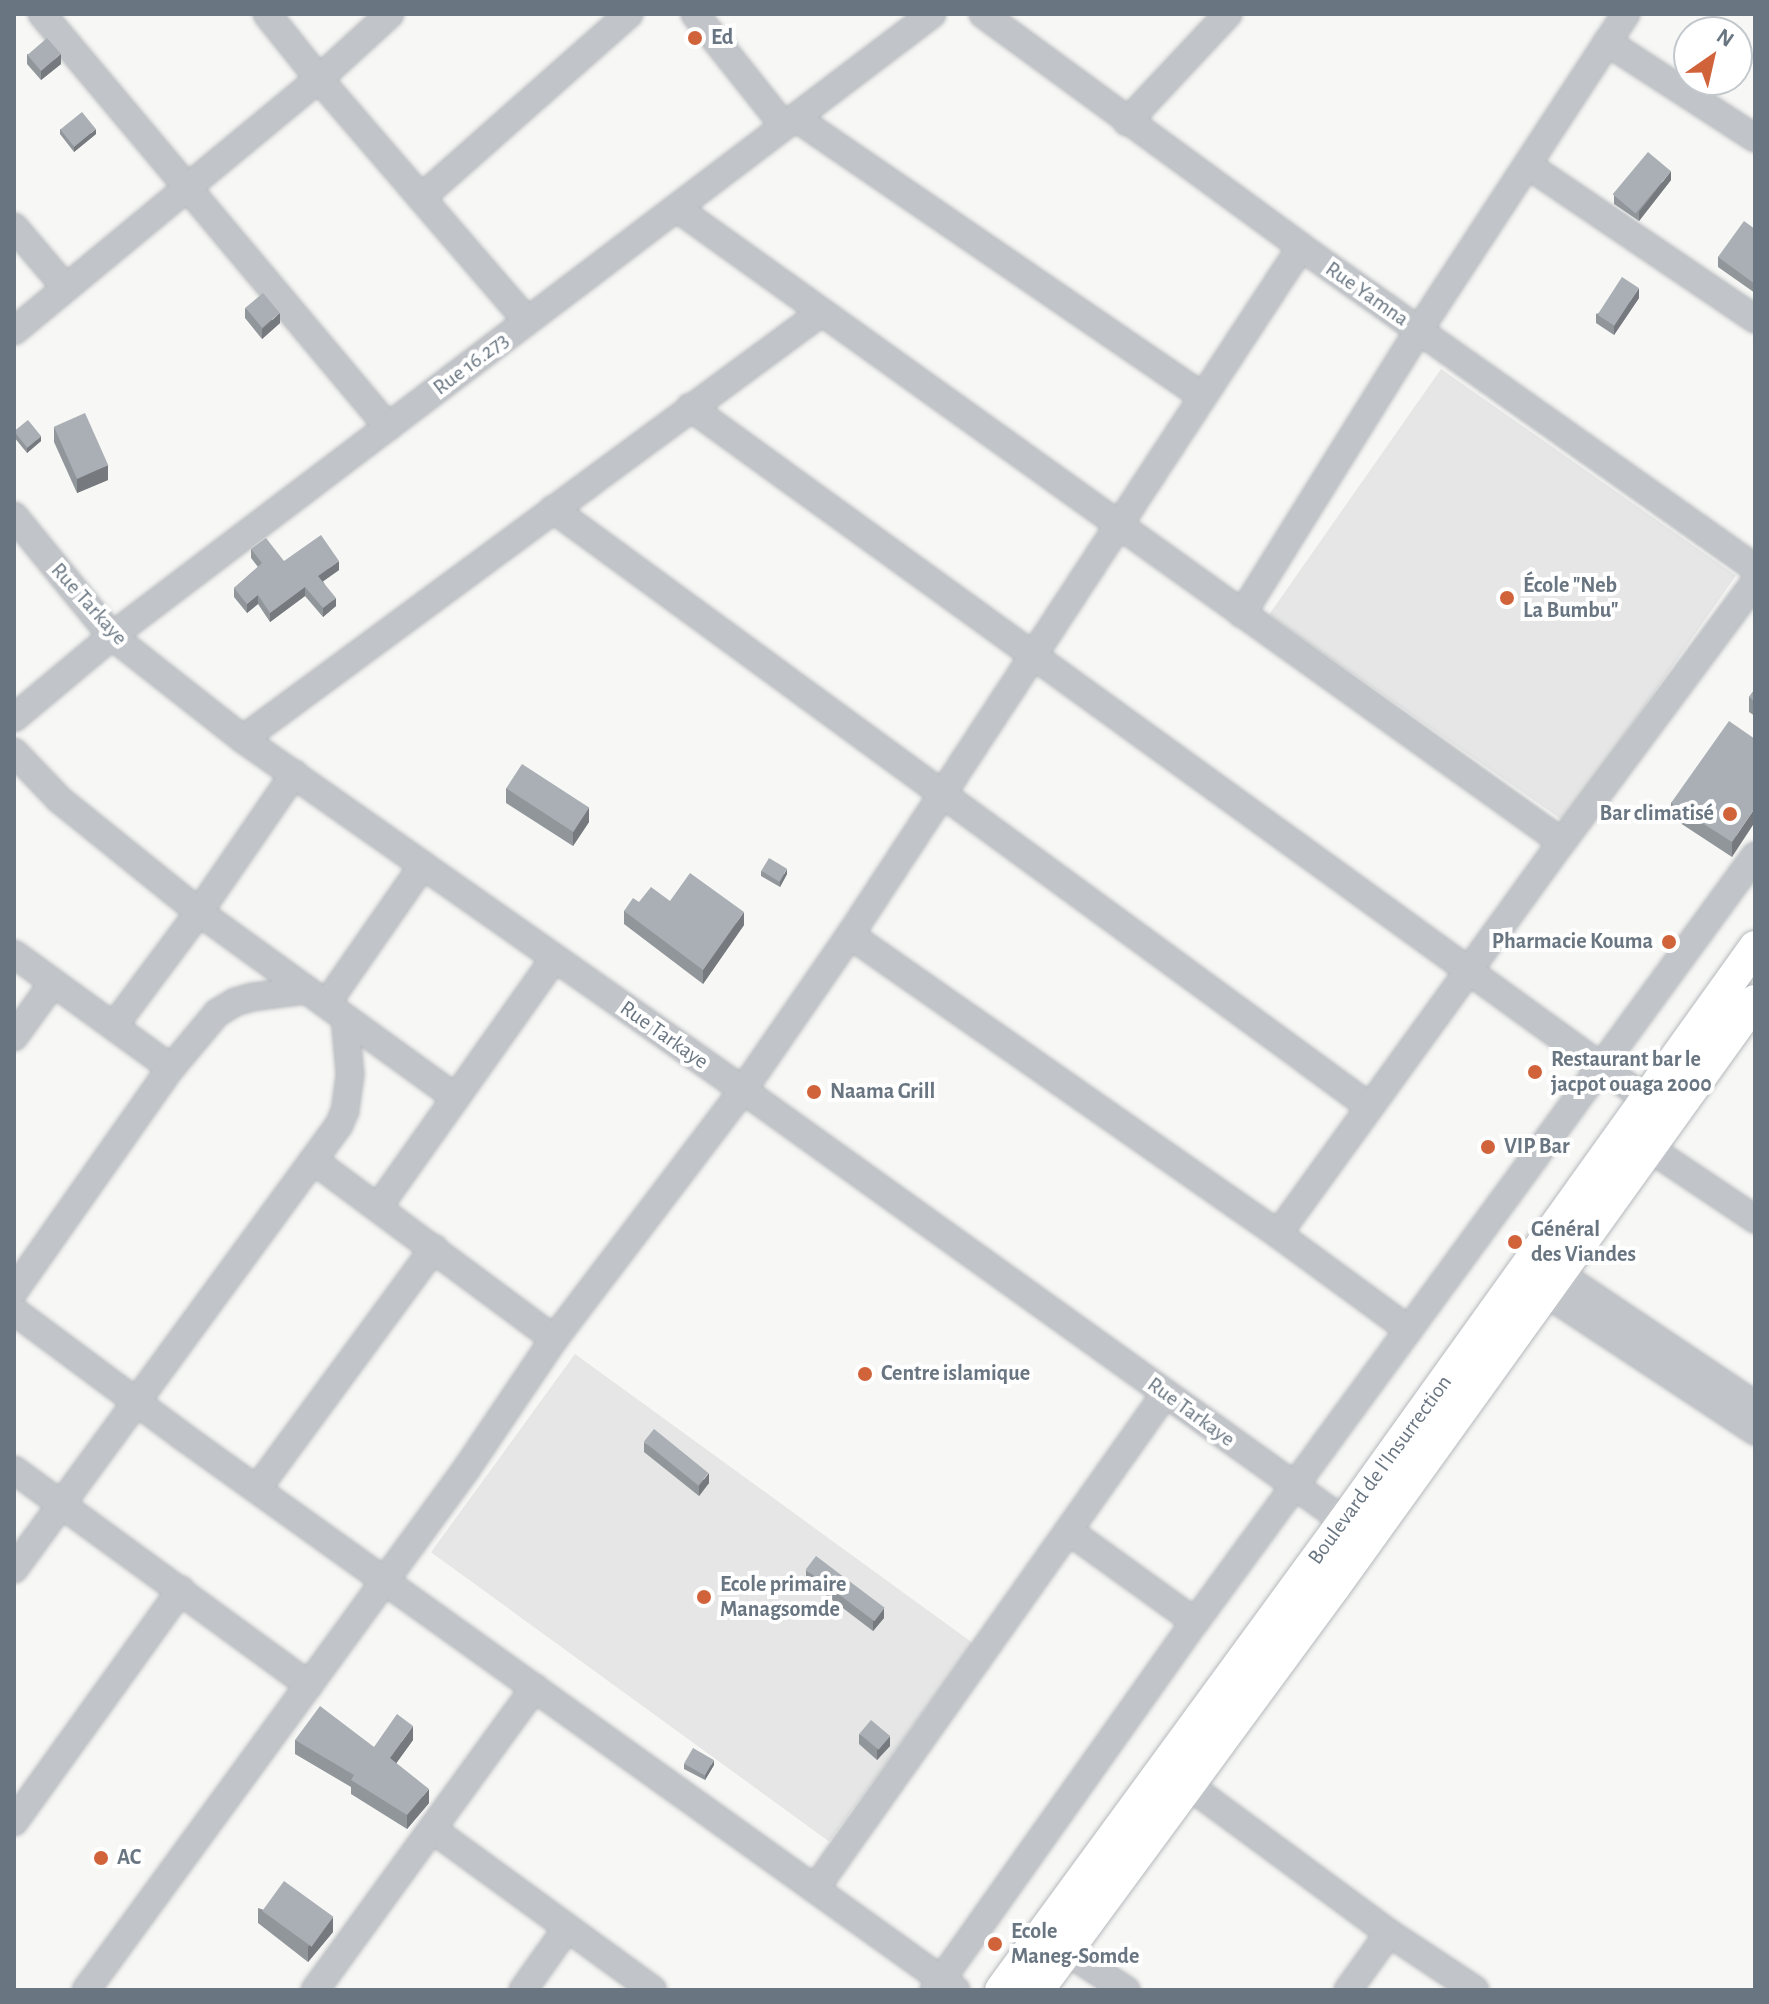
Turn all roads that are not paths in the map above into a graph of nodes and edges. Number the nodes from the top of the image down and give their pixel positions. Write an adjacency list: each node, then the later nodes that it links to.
1 (42, 14): 16 (street)
2 (267, 14): 11 (street)
3 (390, 14): 11 (street)
4 (629, 14): 17 (street)
5 (695, 14): 12 (street)
6 (932, 14): 12 (street, Rue 16.273)
7 (983, 14): 13 (street, Rue Yamna)
8 (1228, 14): 13 (street)
9 (1626, 14): 10 (street)
10 (1607, 42): 14 (street); 15 (street)
11 (319, 79): 16 (street); 17 (street)
12 (790, 122): 18 (street, Rue 16.273); 27 (street)
13 (1127, 122): 20 (street, Rue Yamna)
14 (1755, 138)
15 (1529, 166): 23 (street); 25 (street)
16 (187, 188): 21 (street); 29 (street)
17 (421, 198): 24 (street)
18 (678, 209): 22 (street); 24 (street, Rue 16.273)
19 (14, 227): 21 (street)
20 (1301, 247): 25 (street, Rue Yamna); 27 (street)
21 (66, 288): 26 (street)
22 (822, 312): 28 (street); 32 (street)
23 (1755, 319)
24 (527, 321): 29 (street, Rue 16.273)
25 (1419, 330): 33 (street, Rue Yamna); 35 (street)
26 (14, 331)
27 (1202, 396): 32 (street)
28 (690, 407): 30 (street); 37 (street)
29 (388, 427): 36 (street, Rue 16.273)
30 (553, 509): 39 (street); 42 (street)
31 (14, 516): 36 (street, Rue Tarkaye)
32 (1118, 524): 35 (street); 37 (street)
33 (1755, 568)
34 (1755, 582): 43 (street)
35 (1242, 614): 43 (street)
36 (112, 636): 38 (street, Rue 16.273); 39 (street, Rue Tarkaye)
37 (1033, 655): 42 (street); 51 (street)
38 (14, 718)
39 (243, 739): 41 (street, Rue Tarkaye)
40 (14, 752): 46 (street)
41 (294, 774): 45 (street, Rue Tarkaye); 46 (street)
42 (942, 795): 47 (street); 62 (street)
43 (1562, 842): 51 (street)
44 (1755, 856): 57 (street)
45 (423, 865): 50 (street, Rue Tarkaye); 54 (street)
46 (199, 912): 54 (street); 55 (street)
47 (850, 935): 59 (street); 67 (street)
48 (1755, 947): 61 (main road, Boulevard de l'Insurrection)
49 (14, 954): 52 (street)
50 (554, 959): 59 (street, Rue Tarkaye); 60 (street)
51 (1469, 970): 57 (street); 62 (street)
52 (53, 983): 55 (street); 56 (street)
53 (1755, 1001): 63 (main road, Boulevard de l'Insurrection)
54 (326, 1004): 58 (street); 60 (street); 64 (street)
55 (114, 1026): 58 (street)
56 (14, 1037)
57 (1601, 1066): 61 (street); 72 (street)
58 (171, 1068): 70 (street)
59 (743, 1090): 73 (street); 74 (street, Rue Tarkaye)
60 (456, 1098): 65 (street)
61 (1646, 1099): 69 (main road, Boulevard de l'Insurrection)
62 (1370, 1107): 67 (street)
63 (1649, 1148): 66 (street); 69 (main road, Boulevard de l'Insurrection)
64 (313, 1160): 65 (street); 75 (street)
65 (379, 1206): 68 (street)
66 (1755, 1219)
67 (1278, 1234): 72 (street)
68 (434, 1248): 73 (street); 80 (street)
69 (1539, 1275): 76 (street); 77 (street); 82 (main road, Boulevard de l'Insurrection); 90 (main road, Boulevard de l'Insurrection)
70 (14, 1291)
71 (14, 1311): 75 (street)
72 (1409, 1330): 79 (street)
73 (554, 1339): 85 (street)
74 (1165, 1394): 79 (street, Rue Tarkaye); 83 (street)
75 (135, 1401): 80 (street); 81 (street)
76 (1755, 1405)
77 (1755, 1431)
78 (14, 1470): 81 (street)
79 (1294, 1486): 82 (street, Rue Tarkaye); 87 (street)
80 (257, 1489): 85 (street)
81 (61, 1504): 84 (street); 86 (street)
82 (1344, 1521): 96 (main road, Boulevard de l'Insurrection)
83 (1069, 1531): 87 (street); 93 (street)
84 (14, 1569)
85 (386, 1581): 88 (street); 89 (street)
86 (181, 1590): 88 (street); 91 (street)
87 (1195, 1622): 97 (street)
88 (309, 1685): 98 (street)
89 (535, 1687): 92 (street); 93 (street)
90 (1188, 1785): 95 (street); 96 (main road, Boulevard de l'Insurrection)
91 (14, 1822)
92 (432, 1829): 94 (street); 99 (street)
93 (815, 1889): 97 (street)
94 (567, 1928): 100 (street); 101 (street)
95 (1389, 1933): 105 (street); 106 (street)
96 (1054, 1943): 102 (main road, Boulevard de l'Insurrection); 103 (main road, Boulevard de l'Insurrection); 104 (street)
97 (944, 1986)
98 (86, 1990)
99 (315, 1990)
100 (523, 1990)
101 (653, 1990)
102 (1001, 1990)
103 (1038, 1990)
104 (1126, 1990)
105 (1348, 1990)
106 (1475, 1990)

